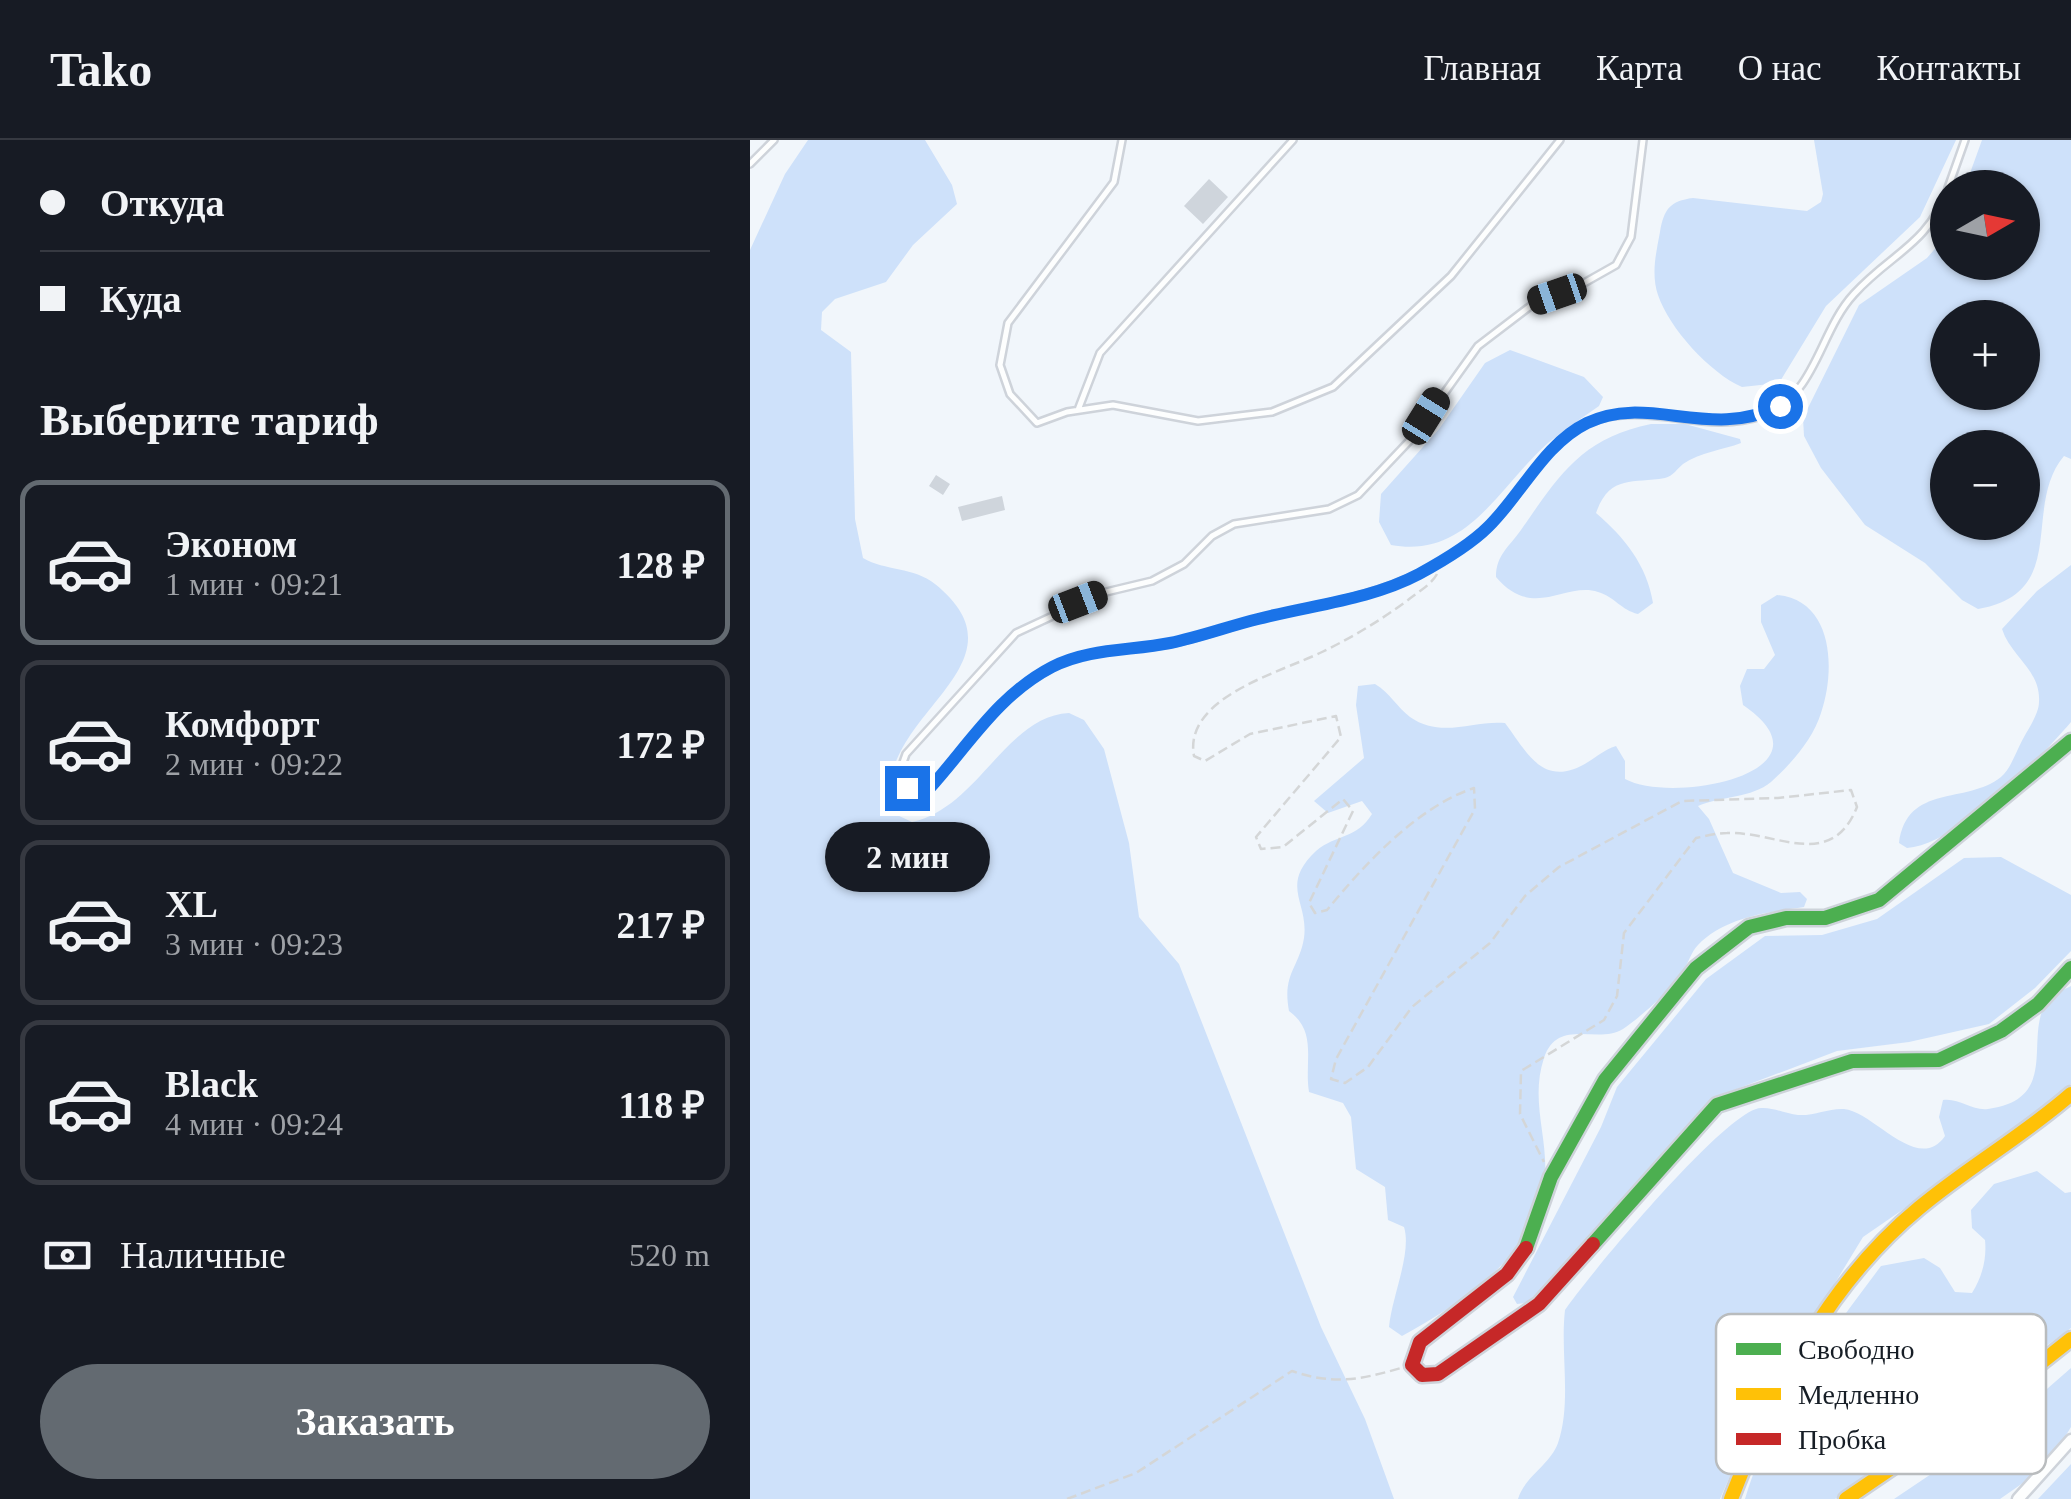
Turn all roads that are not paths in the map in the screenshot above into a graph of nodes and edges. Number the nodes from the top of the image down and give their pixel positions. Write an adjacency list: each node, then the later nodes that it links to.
1 (774, 140): 7 (lane)
2 (1122, 140): 10 (lane)
3 (1293, 140): 10 (lane)
4 (1560, 140): 10 (lane)
5 (1643, 140): 9 (lane)
6 (1965, 140): 8 (lane)
7 (750, 164)
8 (1954, 170)
9 (1930, 223)
10 (1078, 410)
11 (2071, 740): 12 (street)
12 (2071, 968)
13 (2071, 1094): 14 (street)
14 (1827, 1314)
15 (2071, 1339): 16 (street)
16 (2046, 1359)
17 (2071, 1440): 18 (street)
18 (2046, 1468)
19 (1740, 1474): 22 (street)
20 (1883, 1474): 23 (street)
21 (2040, 1474): 24 (street)
22 (1731, 1499)
23 (1846, 1499)
24 (2018, 1499)

